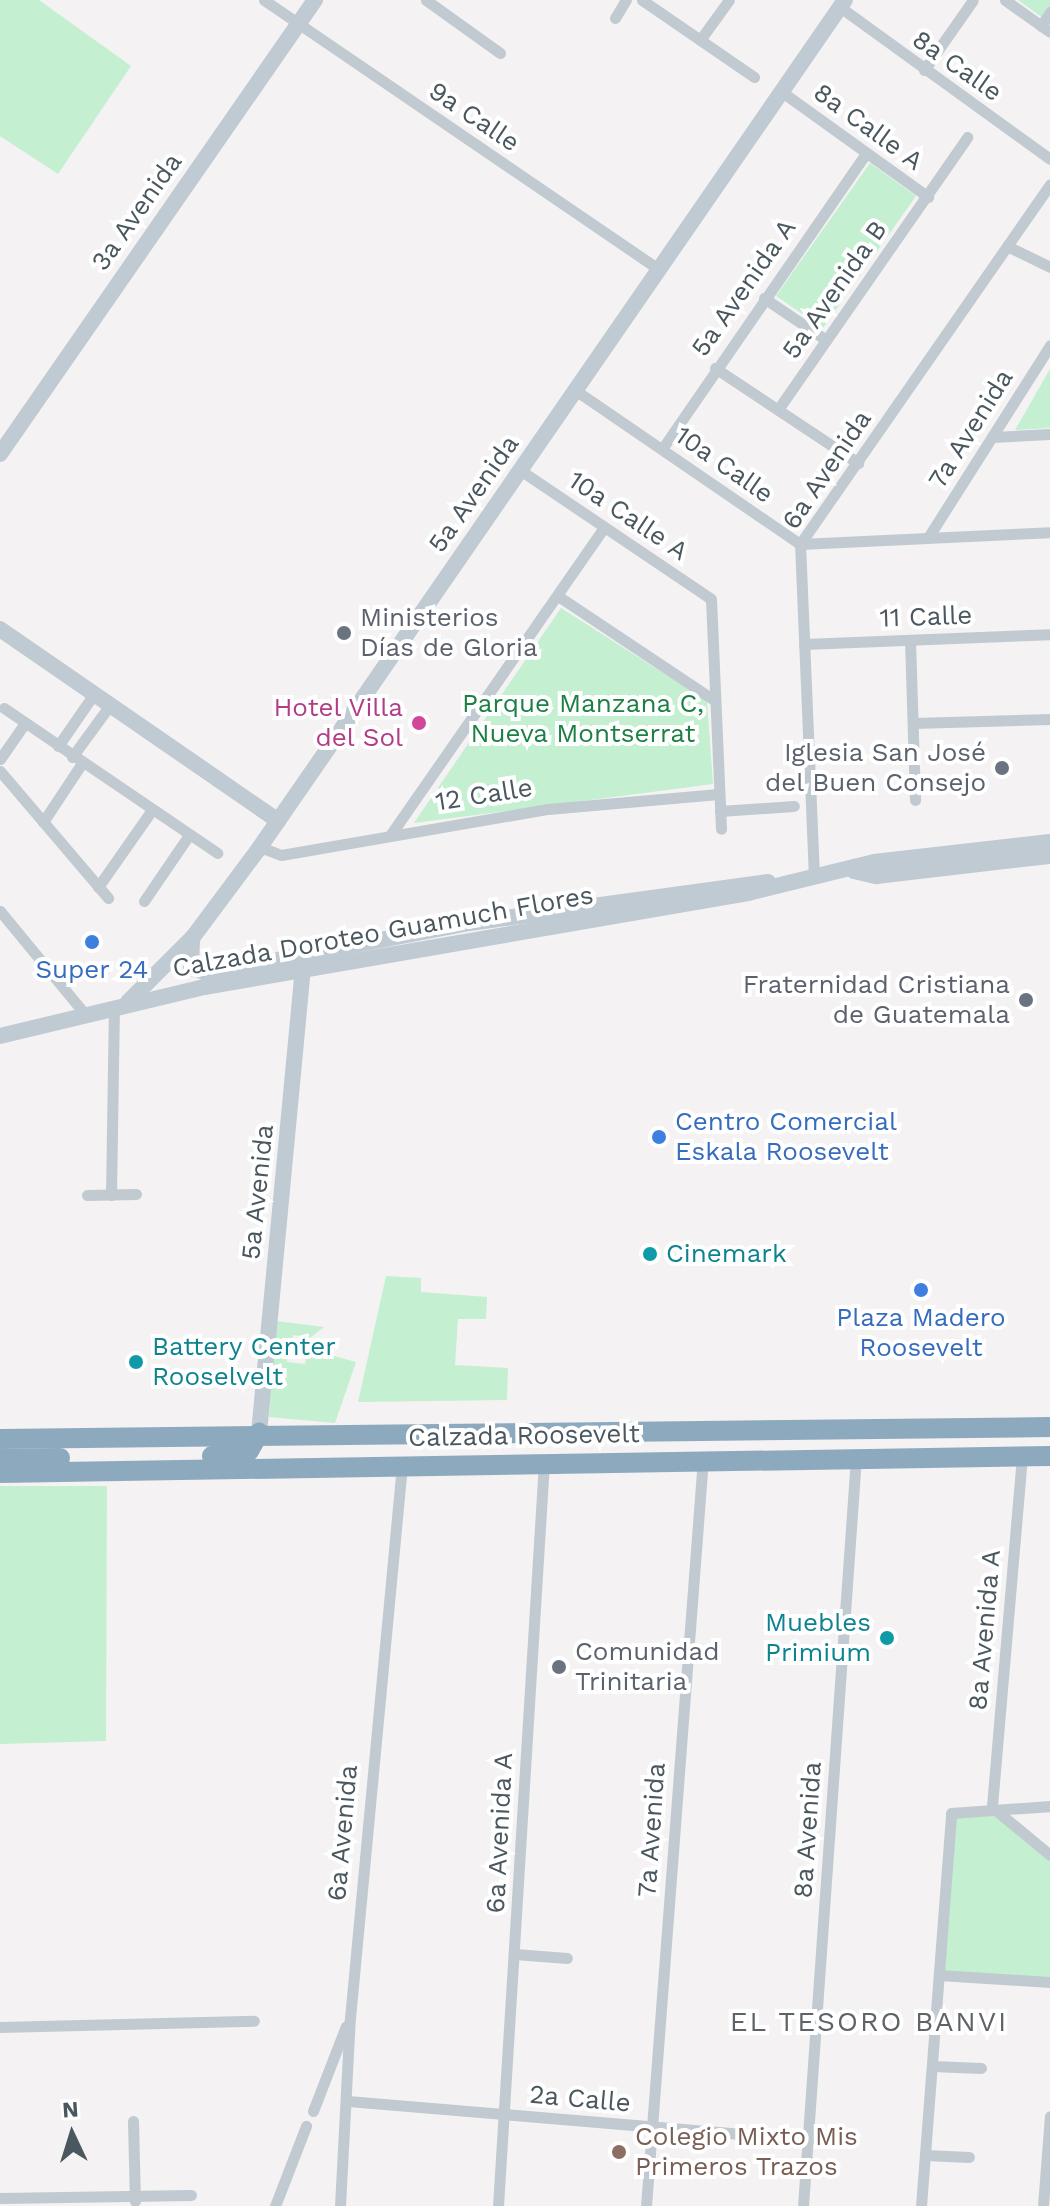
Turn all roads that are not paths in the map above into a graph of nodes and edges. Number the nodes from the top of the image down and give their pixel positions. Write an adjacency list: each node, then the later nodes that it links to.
1 (264, 0): 12 (street, 9a Calle)
2 (315, 0): 12 (main road, 3a Avenida)
3 (426, 0): 15 (street)
4 (626, 0): 11 (street)
5 (642, 0): 14 (street)
6 (729, 0): 14 (street)
7 (973, 0): 16 (street)
8 (1005, 0): 13 (street)
9 (842, 4): 16 (street, 8a Calle); 18 (main road, 5a Avenida)
10 (1050, 12): 13 (street)
11 (615, 18)
12 (298, 24): 26 (street, 9a Calle); 36 (main road, 3a Avenida)
13 (1045, 29)
14 (700, 40): 17 (street)
15 (500, 53)
16 (924, 70): 21 (street, 8a Calle)
17 (754, 77)
18 (782, 92): 20 (street, 8a Calle A); 26 (main road, 5a Avenida)
19 (967, 137): 23 (street, 5a Avenida B)
20 (865, 155): 23 (street, 8a Calle A); 27 (street, 5a Avenida A)
21 (1050, 159)
22 (1050, 184): 24 (street, 6a Avenida)
23 (928, 197): 28 (street, 5a Avenida B)
24 (1007, 246): 25 (street); 37 (street, 6a Avenida)
25 (1050, 267)
26 (659, 269): 31 (main road, 5a Avenida)
27 (764, 298): 28 (street); 30 (street, 5a Avenida A)
28 (826, 340): 32 (street, 5a Avenida B)
29 (1050, 345): 34 (street, 7a Avenida)
30 (715, 368): 32 (street); 35 (street, 5a Avenida A)
31 (575, 390): 35 (street, 10a Calle); 38 (main road, 5a Avenida)
32 (779, 408): 37 (street)
33 (1050, 434): 34 (street)
34 (992, 437): 41 (street, 7a Avenida)
35 (662, 449): 42 (street, 10a Calle)
36 (0, 454)
37 (858, 463): 42 (street, 6a Avenida)
38 (520, 470): 39 (street, 10a Calle A); 66 (main road, 5a Avenida)
39 (604, 528): 43 (street); 49 (street, 10a Calle A)
40 (1050, 532): 41 (street)
41 (929, 536): 42 (street)
42 (800, 544): 47 (street, 6a Avenida)
43 (558, 596): 49 (street); 69 (street)
44 (0, 629): 48 (main road)
45 (1050, 634): 46 (street, 11 Calle)
46 (910, 640): 47 (street, 11 Calle); 54 (street)
47 (804, 644): 76 (street, 6a Avenida)
48 (94, 694): 50 (main road); 55 (street)
49 (714, 700): 61 (street)
50 (110, 705): 56 (street); 66 (main road)
51 (4, 708): 53 (street)
52 (1050, 719): 54 (street)
53 (25, 723): 57 (street); 58 (street)
54 (913, 723): 62 (street)
55 (74, 724): 56 (street); 57 (street)
56 (88, 734): 59 (street)
57 (58, 746): 59 (street)
58 (0, 759)
59 (77, 760): 64 (street); 67 (street)
60 (0, 771): 67 (street)
61 (718, 794): 65 (street); 69 (street, 12 Calle)
62 (915, 800)
63 (794, 806): 65 (street)
64 (152, 810): 70 (street); 77 (street)
65 (720, 811): 68 (street)
66 (278, 821): 72 (main road, 5a Avenida)
67 (43, 822): 77 (street)
68 (721, 829)
69 (391, 834): 72 (street, 12 Calle)
70 (189, 835): 73 (street); 79 (street)
71 (1050, 842): 75 (main road, Calzada Doroteo Guamuch Flores)
72 (260, 847): 82 (main road, 5a Avenida)
73 (217, 853)
74 (1050, 856): 75 (main road, Calzada Doroteo Guamuch Flores)
75 (854, 871): 76 (main road, Calzada Doroteo Guamuch Flores)
76 (814, 877): 83 (main road, Calzada Doroteo Guamuch Flores)
77 (98, 887): 78 (street)
78 (108, 898)
79 (144, 901)
80 (0, 911): 81 (street)
81 (6, 926): 85 (street)
82 (193, 937): 83 (main road, Calzada Doroteo Guamuch Flores); 84 (main road, 5a Avenida)
83 (304, 963): 84 (main road, Calzada Doroteo Guamuch Flores); 92 (main road, 5a Avenida)
84 (121, 1004): 85 (main road, Calzada Doroteo Guamuch Flores); 89 (street)
85 (85, 1014): 86 (main road, Calzada Doroteo Guamuch Flores)
86 (0, 1036)
87 (136, 1194): 89 (street)
88 (87, 1195): 89 (street)
89 (111, 1195)
90 (1050, 1427): 91 (highway, Calzada Roosevelt)
91 (1019, 1428): 93 (highway, Calzada Roosevelt); 98 (highway)
92 (259, 1433): 93 (highway, Calzada Roosevelt); 95 (highway, Calzada Roosevelt); 101 (highway)
93 (506, 1435): 103 (highway)
94 (1050, 1437): 96 (highway)
95 (0, 1439)
96 (1022, 1456): 97 (highway, Calzada Roosevelt); 98 (highway, Calzada Roosevelt); 106 (street, 8a Avenida A)
97 (1050, 1456)
98 (891, 1457): 100 (highway, Calzada Roosevelt)
99 (703, 1458): 100 (highway, Calzada Roosevelt); 102 (highway, Calzada Roosevelt); 123 (street, 7a Avenida)
100 (856, 1458): 124 (street, 8a Avenida)
101 (0, 1459)
102 (544, 1462): 103 (highway, Calzada Roosevelt); 108 (street, 6a Avenida A)
103 (402, 1465): 104 (highway, Calzada Roosevelt); 112 (street, 6a Avenida)
104 (0, 1473)
105 (1050, 1806): 106 (street)
106 (992, 1807): 107 (street); 110 (street)
107 (1050, 1855)
108 (515, 1954): 109 (street); 119 (street, 6a Avenida A)
109 (567, 1958)
110 (939, 1975): 111 (street); 115 (street)
111 (1050, 1982)
112 (350, 2018): 117 (street, 6a Avenida); 118 (street)
113 (254, 2021): 114 (street)
114 (0, 2027)
115 (932, 2066): 116 (street); 125 (street)
116 (981, 2068)
117 (348, 2101): 119 (street, 2a Calle); 131 (street, 6a Avenida)
118 (313, 2111)
119 (506, 2115): 123 (street, 2a Calle); 132 (street, 6a Avenida A)
120 (1050, 2116): 136 (street)
121 (133, 2121): 129 (street)
122 (306, 2126): 130 (street)
123 (652, 2127): 124 (street, 2a Calle); 133 (street, 7a Avenida)
124 (809, 2140): 134 (street, 8a Avenida)
125 (925, 2155): 126 (street); 135 (street)
126 (969, 2157)
127 (191, 2195): 129 (street)
128 (0, 2198): 129 (street)
129 (135, 2201)
130 (275, 2206)
131 (340, 2206)
132 (498, 2206)
133 (646, 2206)
134 (803, 2206)
135 (921, 2206)
136 (1043, 2206)

